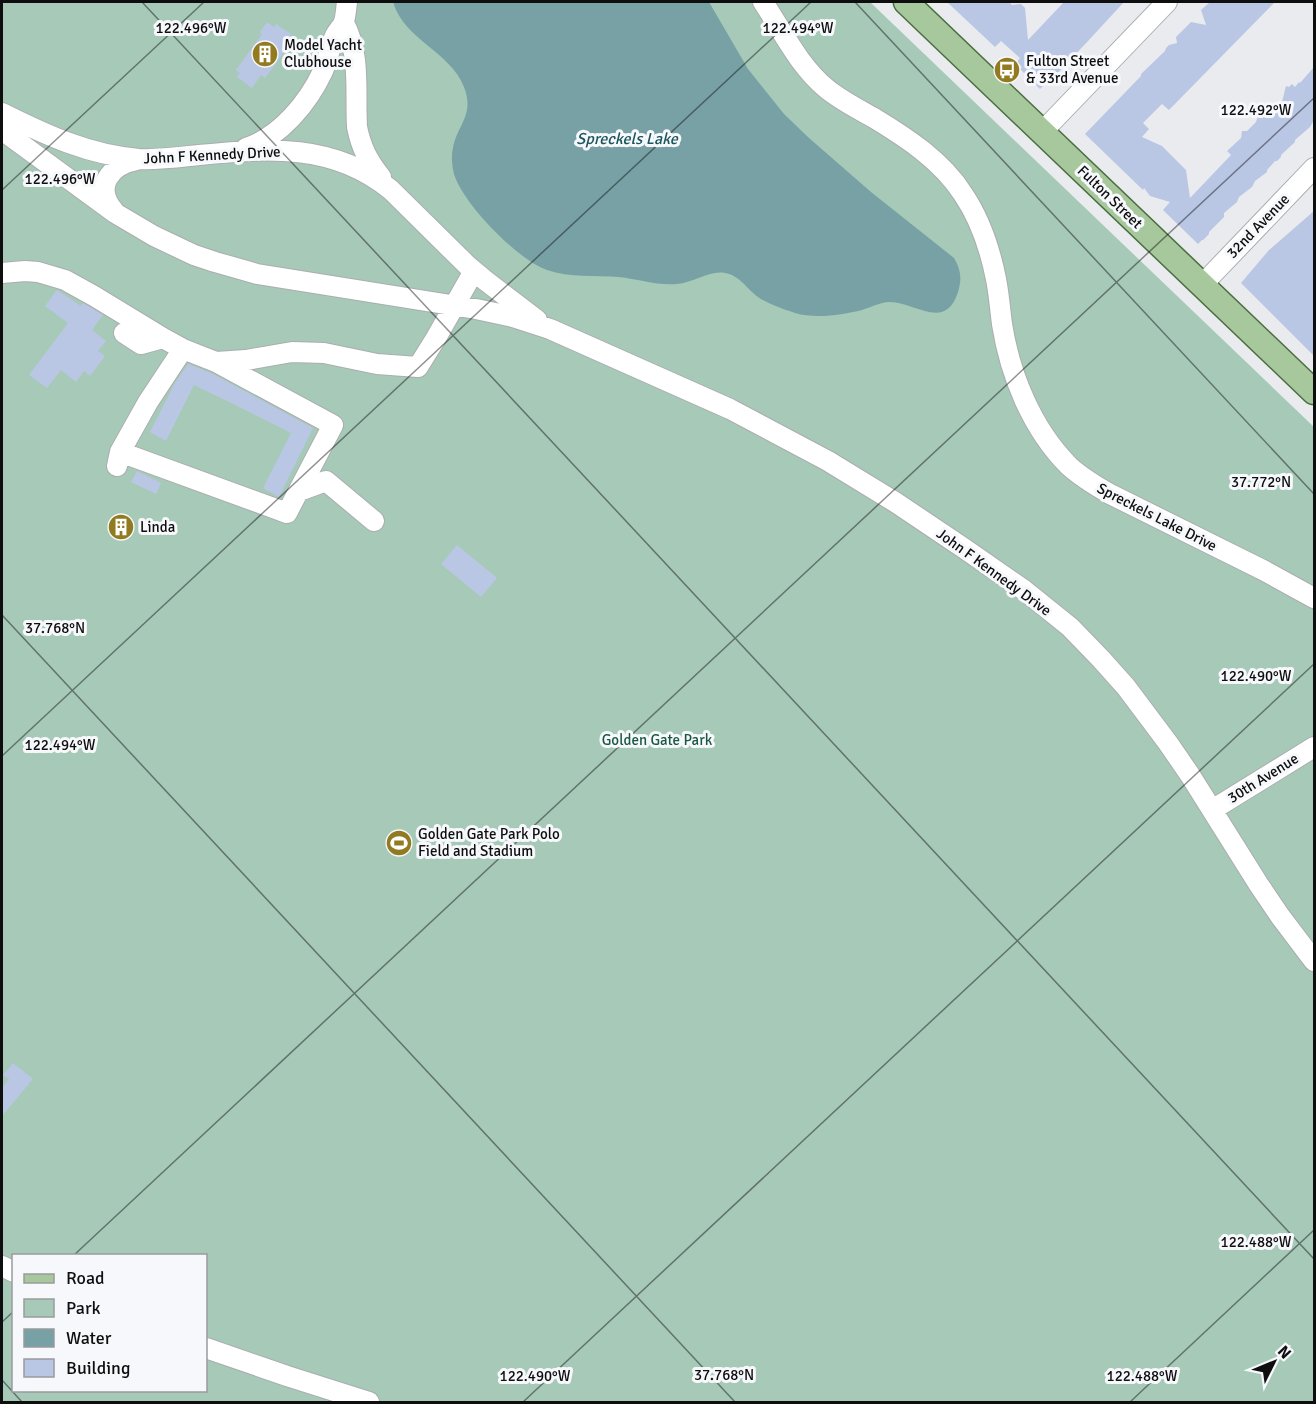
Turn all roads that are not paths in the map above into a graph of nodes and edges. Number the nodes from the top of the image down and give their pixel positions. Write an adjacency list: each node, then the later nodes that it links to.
1 (347, 2): 5 (street)
2 (763, 2): 26 (street, Spreckels Lake Drive)
3 (906, 2): 8 (main road, Fulton Street)
4 (1167, 2): 8 (street)
5 (344, 23): 9 (street); 12 (street)
6 (2, 113): 10 (street, John F Kennedy Drive)
7 (2, 130): 13 (street, John F Kennedy Drive)
8 (1042, 132): 16 (main road, Fulton Street)
9 (239, 151): 10 (street, John F Kennedy Drive); 12 (street, John F Kennedy Drive)
10 (143, 159): 13 (street)
11 (1314, 168): 16 (street, 32nd Avenue)
12 (401, 199): 14 (street, John F Kennedy Drive)
13 (115, 213): 17 (street, John F Kennedy Drive)
14 (474, 271): 17 (street); 18 (street, John F Kennedy Drive)
15 (2, 273): 20 (street)
16 (1202, 285): 23 (main road, Fulton Street)
17 (455, 306): 18 (street, John F Kennedy Drive); 22 (street)
18 (549, 329): 28 (street, John F Kennedy Drive)
19 (124, 333): 20 (street)
20 (163, 338): 21 (street)
21 (183, 349): 22 (street); 24 (street)
22 (216, 362): 24 (street)
23 (1314, 392)
24 (299, 491): 25 (street)
25 (374, 521)
26 (1314, 598)
27 (1314, 747): 28 (street, 30th Avenue)
28 (1212, 810): 29 (street, John F Kennedy Drive)
29 (1314, 961)
30 (207, 1348): 31 (street)
31 (369, 1402)

